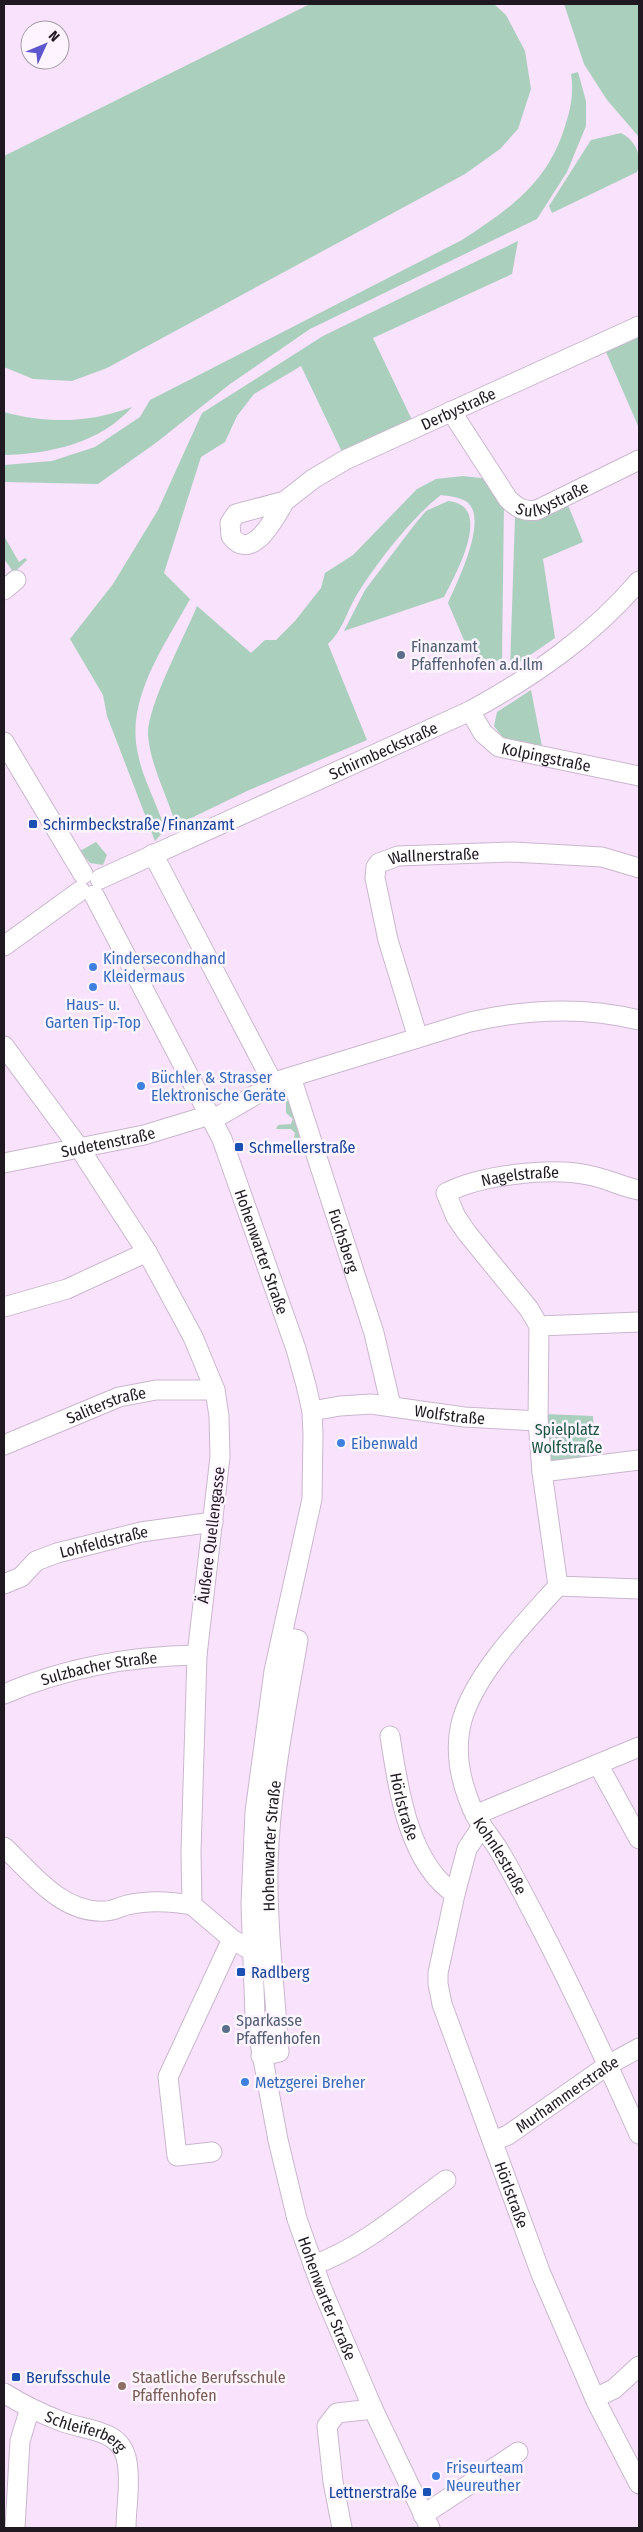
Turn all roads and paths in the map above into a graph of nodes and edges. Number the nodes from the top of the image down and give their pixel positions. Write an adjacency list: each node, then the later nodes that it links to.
1 (639, 326): 2 (street, Derbystraße)
2 (451, 411): 3 (street, Sulkystraße); 4 (street, Derbystraße)
3 (639, 460)
4 (284, 501)
5 (639, 581): 6 (street, Schirmbeckstraße)
6 (470, 711): 8 (street, Kolpingstraße); 9 (street, Schirmbeckstraße)
7 (4, 742): 11 (street, Hohenwarter Straße)
8 (639, 776)
9 (153, 854): 11 (street, Schirmbeckstraße); 17 (street)
10 (639, 868): 14 (street, Wallnerstraße)
11 (89, 885): 12 (street, Schirmbeckstraße); 18 (street, Hohenwarter Straße)
12 (4, 946)
13 (639, 1020): 14 (street)
14 (418, 1038): 16 (street)
15 (4, 1046): 19 (street, Äußere Quellengasse)
16 (291, 1077): 17 (street); 27 (street, Fuchsberg)
17 (273, 1083): 18 (street)
18 (211, 1118): 19 (street, Sudetenstraße); 28 (street, Hohenwarter Straße)
19 (80, 1149): 20 (street, Sudetenstraße); 22 (street, Äußere Quellengasse)
20 (4, 1163)
21 (639, 1190): 25 (street, Nagelstraße)
22 (147, 1252): 23 (street); 26 (street, Äußere Quellengasse)
23 (4, 1307)
24 (639, 1322): 25 (street)
25 (539, 1326): 29 (street)
26 (215, 1390): 30 (street, Saliterstraße); 33 (street, Äußere Quellengasse)
27 (391, 1406): 28 (street, Wolfstraße); 29 (street, Wolfstraße)
28 (312, 1411): 37 (street, Hohenwarter Straße)
29 (538, 1421): 32 (street)
30 (4, 1445)
31 (639, 1460): 32 (street)
32 (542, 1472): 35 (street)
33 (213, 1522): 34 (street, Lohfeldstraße); 38 (street, Äußere Quellengasse)
34 (4, 1584)
35 (558, 1586): 36 (street); 43 (street, Kohnlestraße)
36 (639, 1589)
37 (282, 1636): 49 (street, Hohenwarter Straße); 51 (street, Hohenwarter Straße)
38 (197, 1655): 39 (street, Sulzbacher Straße); 47 (street, Äußere Quellengasse)
39 (4, 1694)
40 (390, 1736): 46 (street, Hörlstraße)
41 (639, 1748): 42 (street)
42 (599, 1766): 43 (street); 44 (street)
43 (478, 1821): 46 (street, Hörlstraße); 52 (street, Kohnlestraße)
44 (639, 1839)
45 (4, 1847): 47 (street)
46 (455, 1894): 54 (street, Hörlstraße)
47 (192, 1905): 48 (street)
48 (232, 1939): 49 (street); 55 (street)
49 (252, 1951): 51 (street, Hohenwarter Straße)
50 (639, 2048): 52 (street, Murhammerstraße)
51 (260, 2056): 57 (street, Hohenwarter Straße)
52 (608, 2065): 53 (street, Kohnlestraße); 54 (street, Murhammerstraße)
53 (639, 2134)
54 (493, 2141): 60 (street, Hörlstraße)
55 (212, 2152)
56 (446, 2180): 57 (street)
57 (313, 2265): 62 (street, Hohenwarter Straße)
58 (639, 2366): 60 (street)
59 (5, 2390): 61 (street, Schleiferberg)
60 (596, 2398): 64 (street, Hörlstraße)
61 (30, 2408): 66 (street); 67 (street, Schleiferberg)
62 (373, 2409): 65 (street, Hohenwarter Straße); 68 (street)
63 (518, 2452): 65 (street)
64 (639, 2484)
65 (426, 2521)
66 (15, 2528)
67 (126, 2528)
68 (342, 2528)

